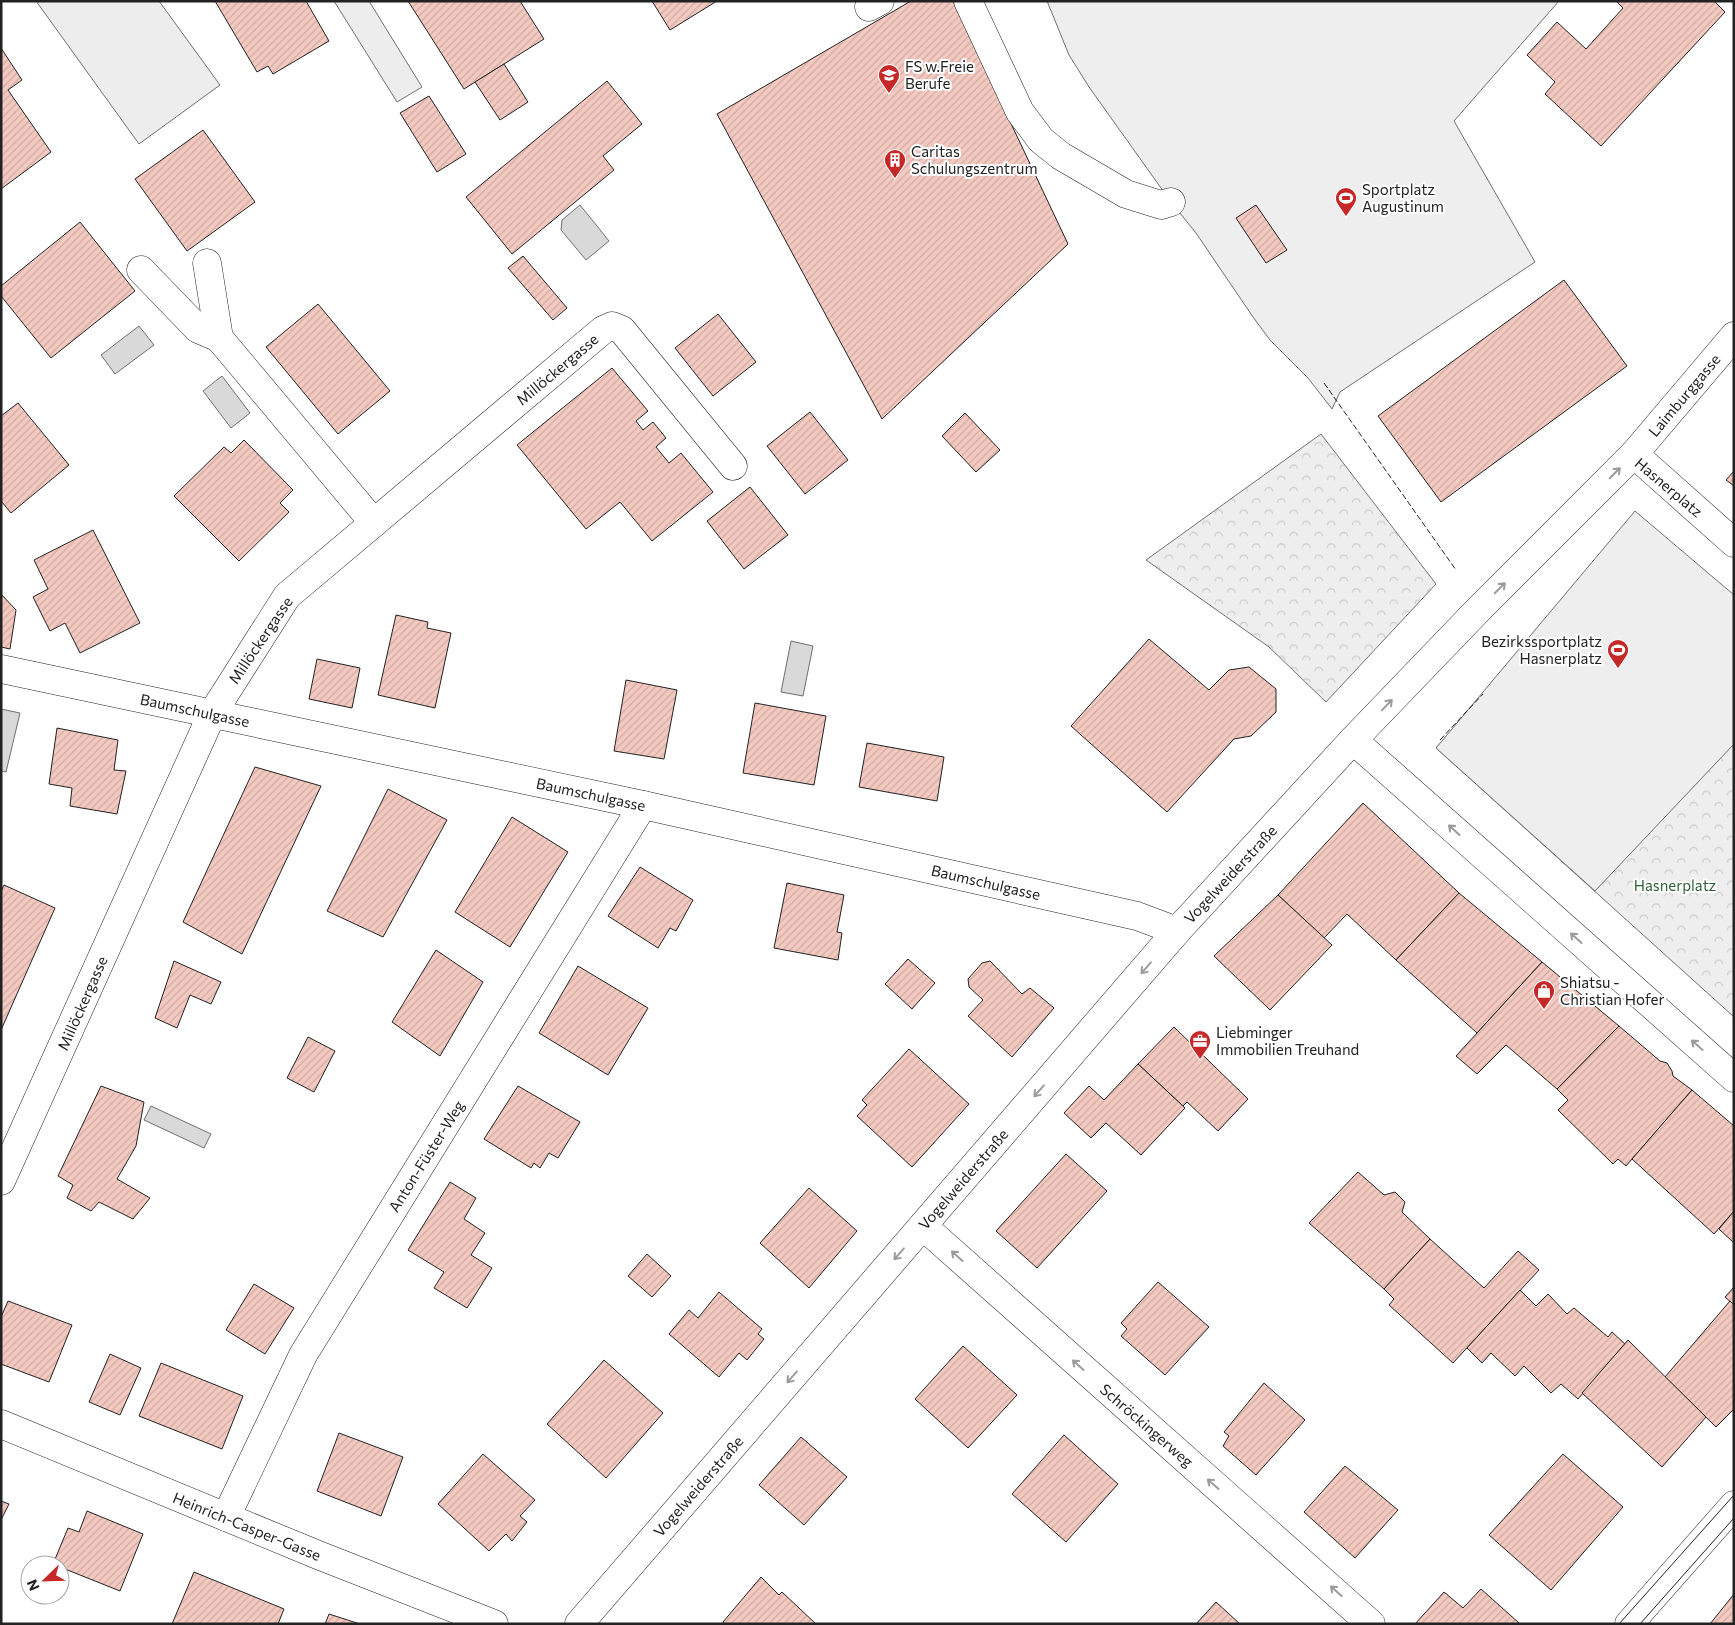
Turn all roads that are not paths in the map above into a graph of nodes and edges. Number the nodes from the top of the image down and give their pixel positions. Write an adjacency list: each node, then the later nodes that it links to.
1 (968, 1): 2 (street)
2 (1171, 202)
3 (206, 263): 6 (street)
4 (141, 270): 6 (street)
5 (1734, 336): 7 (street, Laimburggasse)
6 (219, 338): 9 (street)
7 (1634, 454): 10 (street, Hasnerplatz); 13 (street, Hasnerplatz, one-way to 7)
8 (733, 466): 9 (street, Millöckergasse)
9 (374, 523): 12 (street, Millöckergasse)
10 (1734, 543)
11 (1, 669): 12 (street, Baumschulgasse)
12 (212, 714): 14 (street, Baumschulgasse); 17 (street, Millöckergasse)
13 (1353, 740): 15 (street, Vogelweiderstraße); 16 (street, one-way to 13)
14 (643, 805): 15 (street, Baumschulgasse); 21 (street, Anton-Füster-Weg)
15 (1177, 931): 18 (street, Vogelweiderstraße, one-way to 18)
16 (1734, 1078)
17 (1, 1182)
18 (923, 1226): 23 (street, Vogelweiderstraße, one-way to 23); 24 (street, Schröckingerweg, one-way to 18)
19 (1, 1424): 21 (street, Heinrich-Casper-Gasse)
20 (1734, 1505): 25 (street)
21 (226, 1517): 22 (street, Heinrich-Casper-Gasse)
22 (494, 1624)
23 (579, 1624)
24 (1372, 1624)
25 (1629, 1624)

